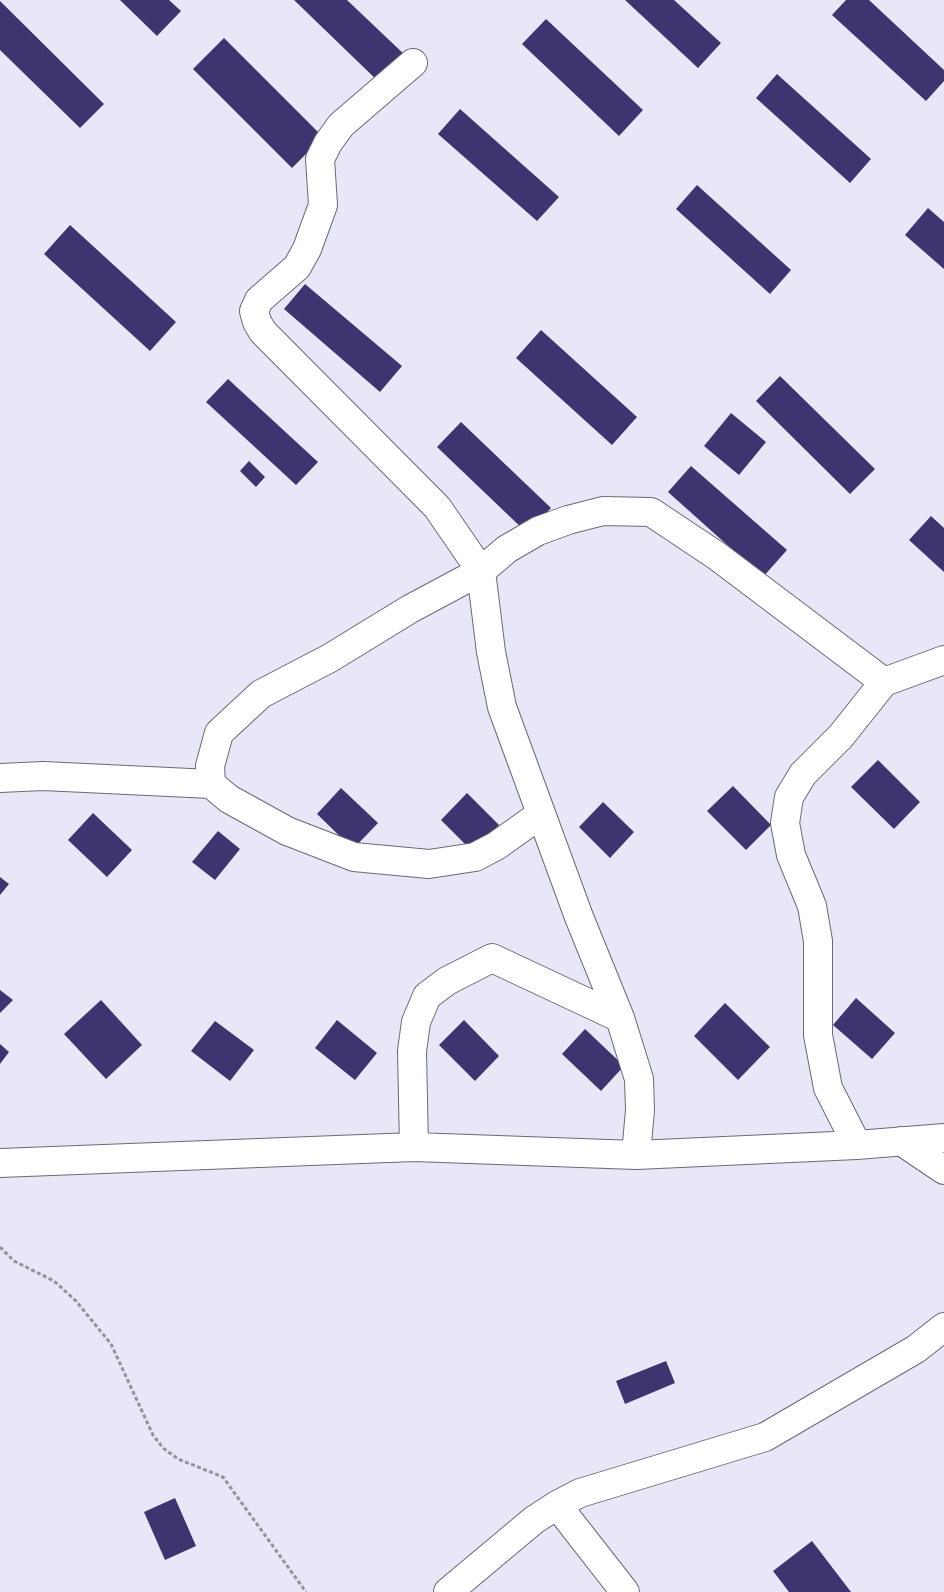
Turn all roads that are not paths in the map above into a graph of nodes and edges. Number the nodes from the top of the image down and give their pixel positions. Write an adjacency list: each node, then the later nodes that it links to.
1 (412, 63): 2 (lane)
2 (481, 571): 4 (lane); 6 (lane); 7 (lane)
3 (944, 660): 4 (lane)
4 (884, 682): 11 (lane)
5 (0, 778): 6 (lane)
6 (211, 784): 7 (lane)
7 (541, 814): 8 (lane)
8 (620, 1018): 12 (lane); 13 (lane)
9 (944, 1138): 10 (lane)
10 (901, 1141): 11 (lane); 15 (lane)
11 (857, 1145): 13 (lane)
12 (414, 1147): 13 (lane); 14 (lane)
13 (636, 1155)
14 (0, 1162)
15 (944, 1170)
16 (944, 1327): 17 (lane)
17 (557, 1505): 18 (lane); 19 (lane)
18 (448, 1592)
19 (625, 1592)

